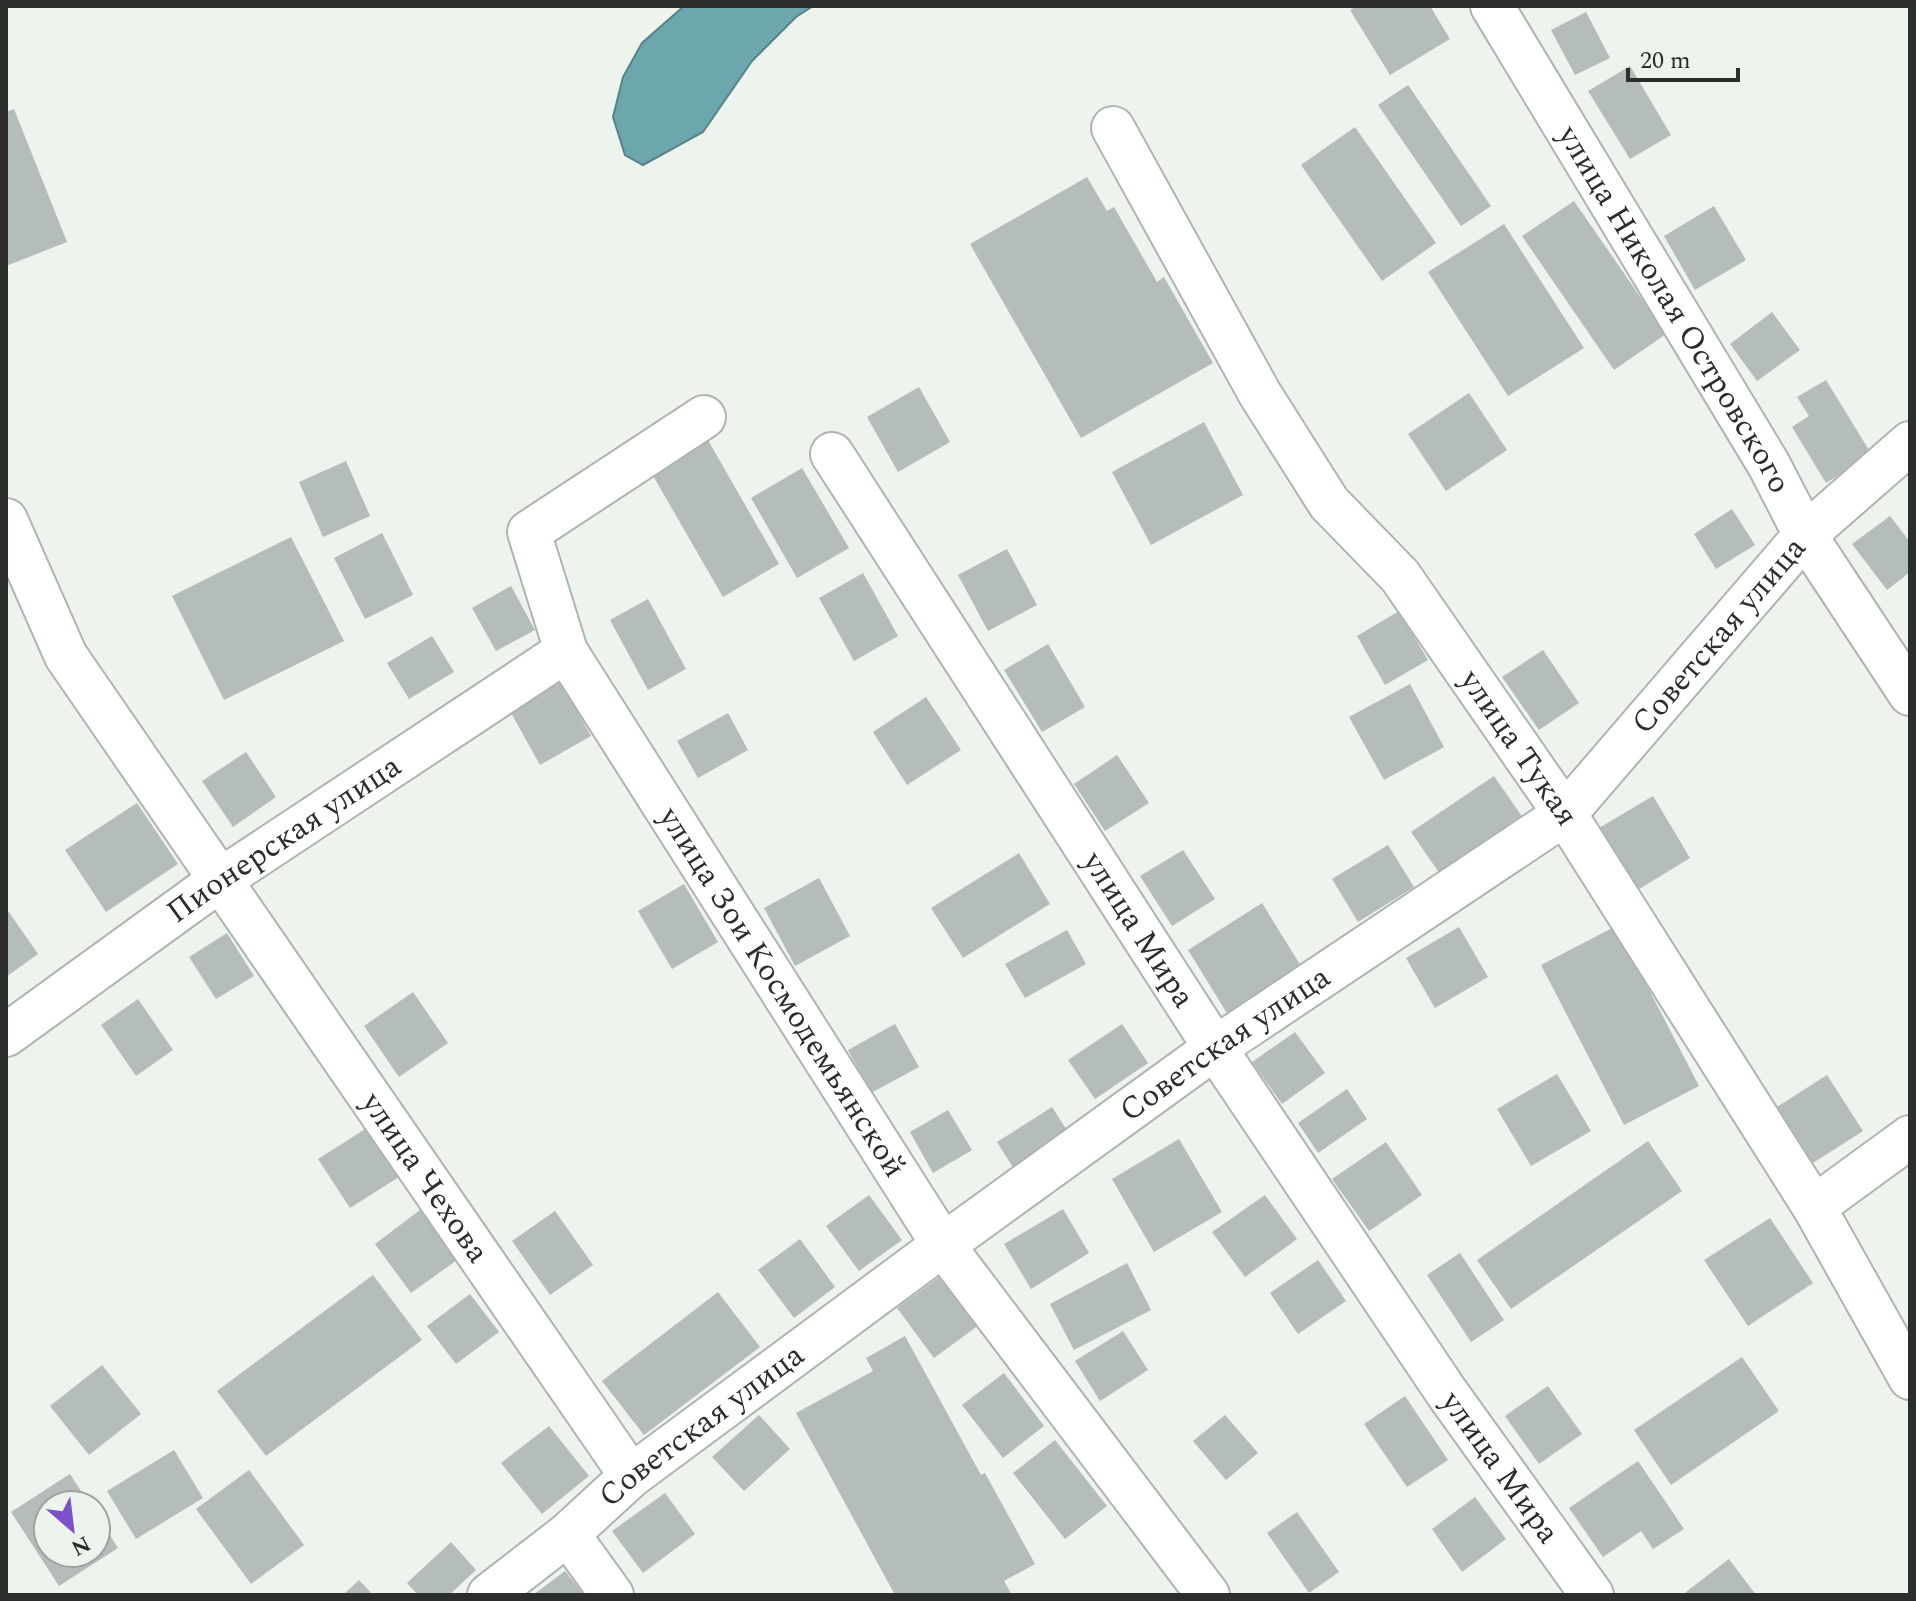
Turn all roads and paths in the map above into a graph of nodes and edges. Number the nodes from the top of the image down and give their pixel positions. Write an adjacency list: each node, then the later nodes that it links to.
1 (1492, 6): 7 (street, улица Николая Островского)
2 (1113, 128): 10 (street, улица Тукая)
3 (704, 417): 8 (street, улица Зои Космодемьянской)
4 (1910, 443): 7 (street, Советская улица)
5 (832, 454): 13 (street, улица Мира)
6 (6, 520): 11 (street, улица Чехова)
7 (1805, 535): 9 (street, улица Николая Островского); 10 (street, Советская улица)
8 (566, 651): 11 (street, Пионерская улица); 16 (street, улица Зои Космодемьянской)
9 (1910, 694)
10 (1565, 814): 13 (street, Советская улица); 15 (street, улица Тукая)
11 (220, 880): 12 (street, Пионерская улица); 18 (street, улица Чехова)
12 (6, 1035)
13 (1215, 1048): 16 (street, Советская улица); 23 (street, улица Мира)
14 (1910, 1137): 15 (street)
15 (1814, 1207): 17 (street, улица Тукая)
16 (943, 1245): 18 (street, Советская улица); 22 (street, улица Зои Космодемьянской)
17 (1910, 1378)
18 (631, 1476): 19 (street, Советская улица)
19 (568, 1534): 20 (street, Советская улица); 21 (street)
20 (489, 1595)
21 (612, 1595)
22 (1208, 1595)
23 (1592, 1595)

